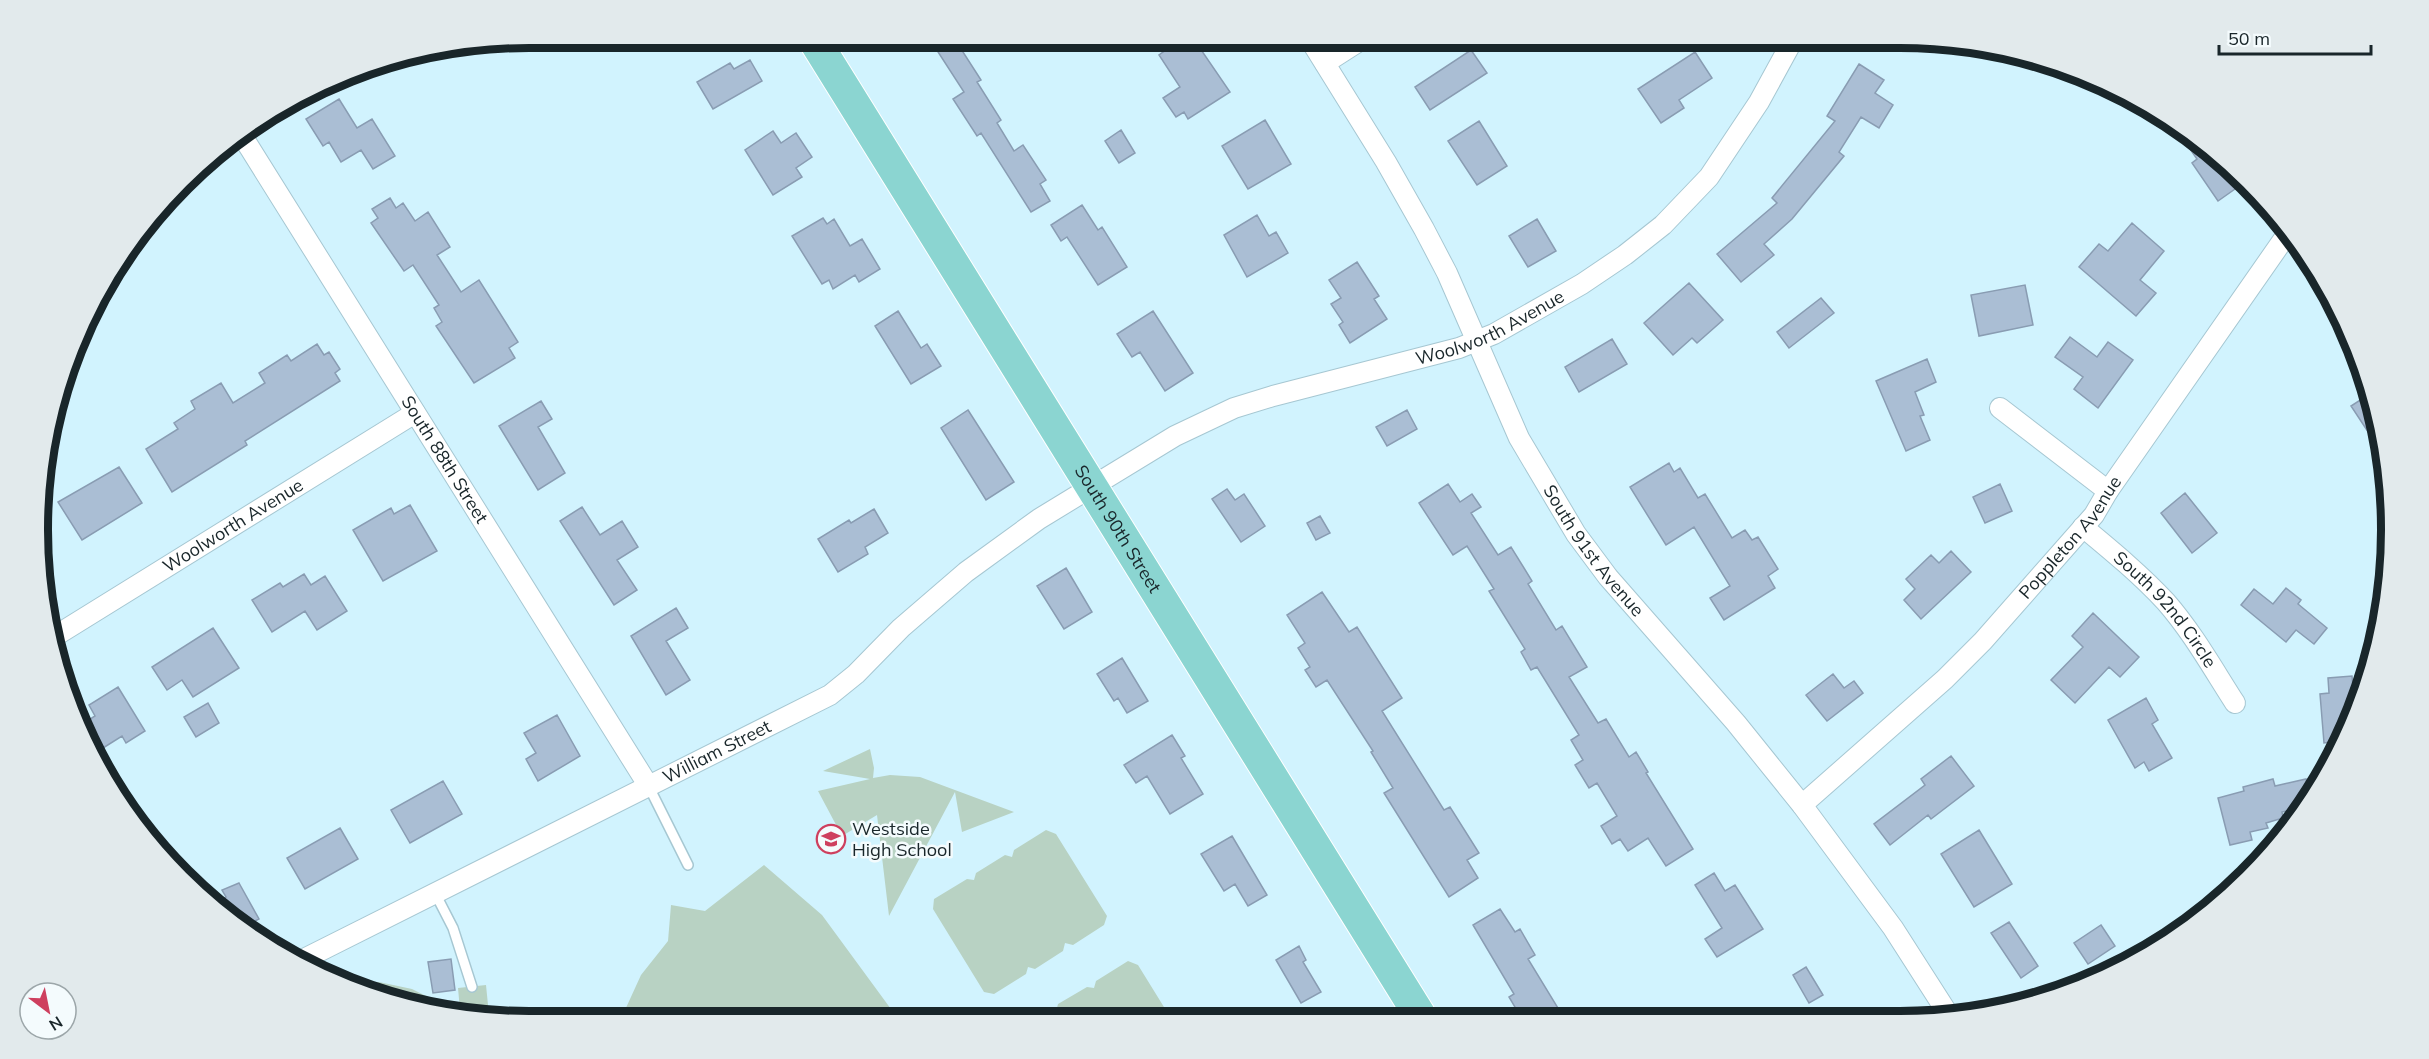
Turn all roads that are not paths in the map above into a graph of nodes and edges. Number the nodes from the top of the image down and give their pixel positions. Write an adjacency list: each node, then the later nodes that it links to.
1 (819, 48): 11 (main road, South 90th Street)
2 (1315, 48): 5 (street, South 91st Avenue)
3 (1348, 48): 5 (street)
4 (1788, 48): 8 (street, Woolworth Avenue)
5 (1325, 63): 8 (street, South 91st Avenue)
6 (246, 141): 10 (street, South 88th Street)
7 (2283, 239): 12 (street, Poppleton Avenue)
8 (1476, 341): 11 (street, Woolworth Avenue); 17 (street, South 91st Avenue)
9 (2000, 408): 12 (street)
10 (415, 413): 14 (street, Woolworth Avenue); 16 (street, South 88th Street)
11 (1092, 487): 16 (street, William Street); 23 (main road, South 90th Street)
12 (2109, 491): 13 (street, Poppleton Avenue)
13 (2084, 526): 15 (street, South 92nd Circle); 17 (street, Poppleton Avenue)
14 (60, 634)
15 (2235, 703)
16 (648, 784): 18 (lane); 19 (street, William Street)
17 (1802, 804): 22 (street, South 91st Avenue)
18 (688, 865)
19 (435, 893): 20 (street, William Street); 21 (lane)
20 (309, 957)
21 (472, 987)
22 (1945, 1009)
23 (1417, 1011)

